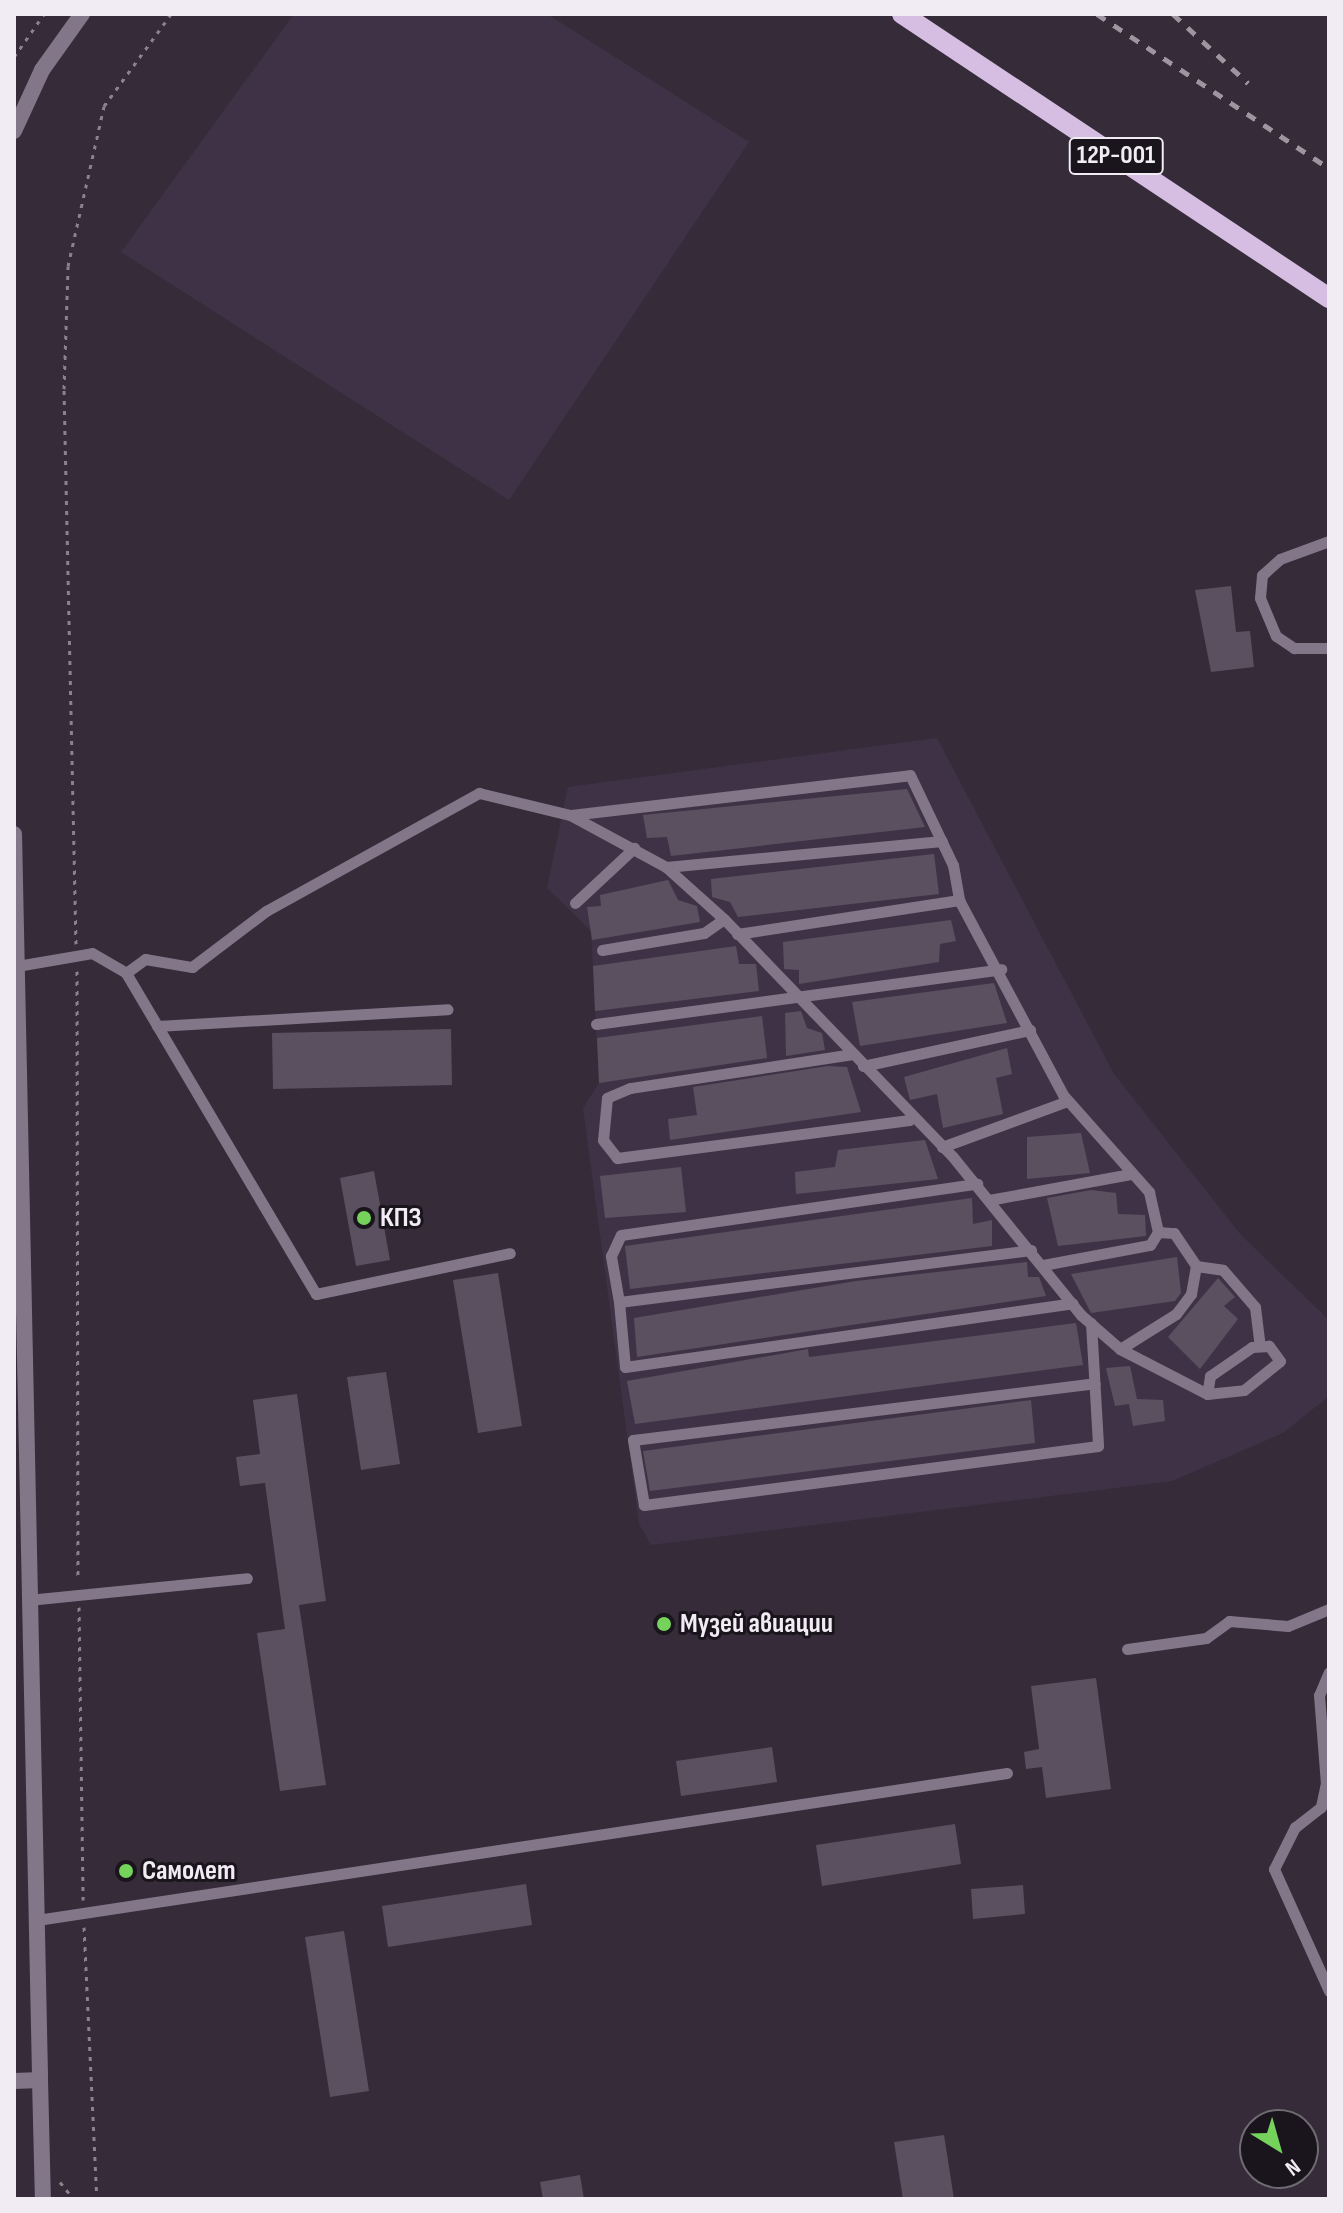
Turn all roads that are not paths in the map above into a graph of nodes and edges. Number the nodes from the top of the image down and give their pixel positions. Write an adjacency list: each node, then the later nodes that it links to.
1 (82, 14): 3 (street)
2 (902, 14): 4 (main road, 12Р-001)
3 (14, 131)
4 (1329, 298)
5 (1329, 541): 6 (lane)
6 (1329, 648)
7 (570, 815): 9 (lane); 10 (lane); 19 (lane)
8 (14, 834): 17 (street)
9 (942, 841): 11 (lane); 12 (lane)
10 (634, 848): 11 (lane); 13 (lane)
11 (666, 867): 14 (lane)
12 (959, 900): 15 (lane); 18 (lane)
13 (575, 903)
14 (724, 919): 15 (lane); 16 (lane)
15 (737, 934): 20 (lane)
16 (602, 950)
17 (17, 966): 19 (lane); 22 (street)
18 (1001, 969): 20 (lane); 25 (lane)
19 (126, 973): 24 (lane)
20 (801, 1001): 23 (lane); 26 (lane)
21 (448, 1009): 24 (lane)
22 (16, 1019): 47 (street)
23 (596, 1024)
24 (157, 1026): 36 (lane)
25 (1030, 1030): 27 (lane); 28 (lane)
26 (853, 1054): 27 (lane); 29 (lane)
27 (863, 1066): 29 (lane)
28 (1068, 1101): 30 (lane); 31 (lane)
29 (910, 1120): 30 (lane)
30 (942, 1147): 32 (lane)
31 (1131, 1174): 33 (lane); 34 (lane)
32 (977, 1184): 33 (lane); 39 (lane)
33 (989, 1200): 35 (lane)
34 (1158, 1232): 37 (lane); 38 (lane)
35 (1031, 1250): 37 (lane); 39 (lane)
36 (510, 1253)
37 (1043, 1265): 40 (lane)
38 (1196, 1266): 42 (lane); 43 (lane)
39 (619, 1302): 40 (lane)
40 (1072, 1303): 41 (lane)
41 (1091, 1323): 43 (lane); 44 (lane)
42 (1260, 1346): 45 (lane); 45 (lane)
43 (1120, 1349): 45 (lane)
44 (1094, 1383): 44 (lane)
45 (1207, 1394)
46 (247, 1578): 47 (lane)
47 (28, 1600): 52 (street)
48 (1329, 1609): 49 (lane)
49 (1127, 1649)
50 (1329, 1672): 53 (lane)
51 (1007, 1773): 52 (lane)
52 (37, 1920): 54 (street)
53 (1329, 1991)
54 (40, 2080): 55 (street); 56 (street)
55 (14, 2081)
56 (43, 2199)

